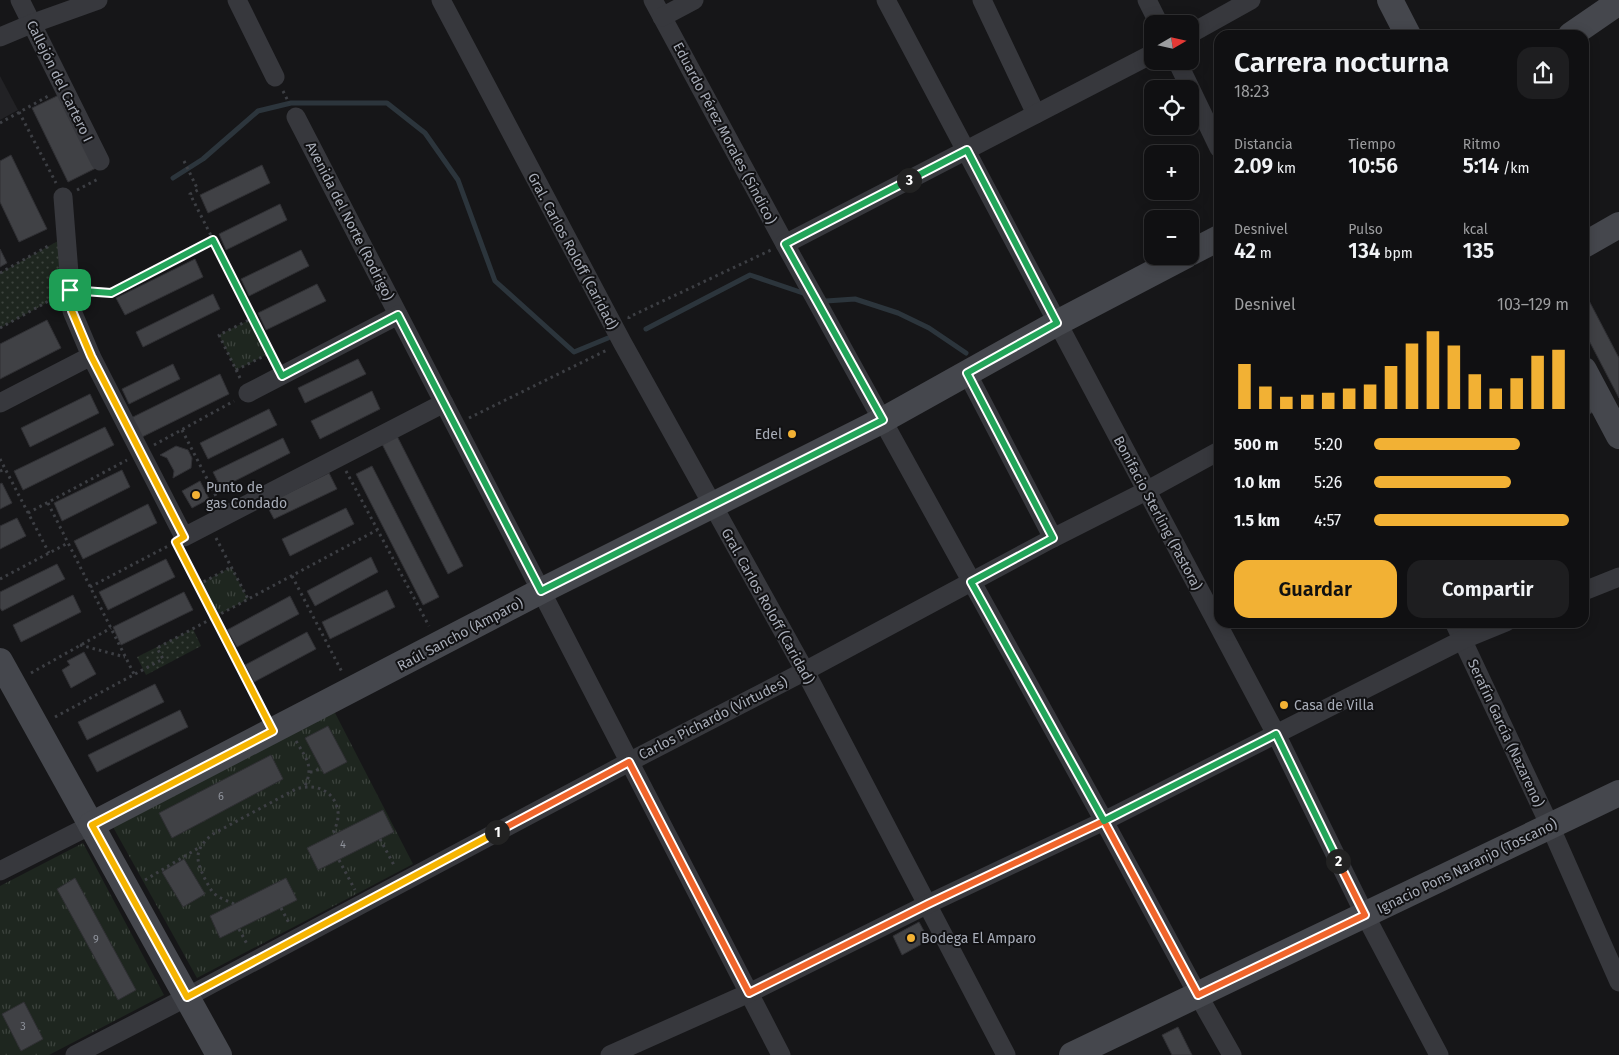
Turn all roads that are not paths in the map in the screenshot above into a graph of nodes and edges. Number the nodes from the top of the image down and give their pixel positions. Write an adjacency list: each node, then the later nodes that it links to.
1 (20, 0): 15 (street, Callejón del Cartero I)
2 (98, 0): 15 (street)
3 (237, 0): 22 (street)
4 (441, 0): 47 (street, Gral. Carlos Roloff (Caridad))
5 (653, 0): 14 (street, Eduardo Pérez Morales (Síndico))
6 (694, 0): 14 (street)
7 (886, 0): 26 (street, Bonifacio Sterling (Pastora))
8 (982, 0): 23 (street)
9 (1147, 0): 13 (street)
10 (1251, 0): 16 (street)
11 (1390, 0): 17 (street)
12 (1619, 2): 18 (street)
13 (1154, 15)
14 (662, 17): 32 (street, Eduardo Pérez Morales (Síndico))
15 (32, 24): 19 (street); 27 (street, Callejón del Cartero I)
16 (1199, 29)
17 (1405, 30)
18 (1578, 30)
19 (0, 37)
20 (1144, 58): 23 (street)
21 (1181, 70): 25 (street)
22 (275, 77)
23 (1036, 114): 26 (street)
24 (296, 117): 35 (street, Avenida del Norte (Rodrigo))
25 (1214, 138)
26 (967, 150): 32 (street); 36 (street, Bonifacio Sterling (Pastora))
27 (100, 161)
28 (63, 197): 37 (street)
29 (1619, 225): 31 (street)
30 (1214, 241): 33 (street)
31 (1589, 242)
32 (785, 244): 43 (street, Eduardo Pérez Morales (Síndico))
33 (1199, 248)
34 (1167, 265): 36 (street, Raúl Sancho (Amparo))
35 (398, 315): 40 (street); 42 (street, Avenida del Norte (Rodrigo))
36 (1057, 323): 38 (street, Raúl Sancho (Amparo)); 46 (street, Bonifacio Sterling (Pastora))
37 (91, 356): 41 (street); 42 (street)
38 (967, 373): 43 (street, Raúl Sancho (Amparo)); 48 (street)
39 (1589, 379): 44 (street)
40 (248, 393)
41 (0, 403)
42 (444, 403): 52 (street, Avenida del Norte (Rodrigo))
43 (883, 420): 47 (street, Raúl Sancho (Amparo)); 50 (street, Eduardo Pérez Morales (Síndico))
44 (1619, 436)
45 (1214, 454): 46 (street, Carlos Pichardo (Virtudes))
46 (1146, 491): 48 (street, Carlos Pichardo (Virtudes)); 53 (street, Bonifacio Sterling (Pastora))
47 (713, 506): 52 (street, Raúl Sancho (Amparo)); 59 (street, Gral. Carlos Roloff (Caridad))
48 (1053, 538): 50 (street, Carlos Pichardo (Virtudes))
49 (1619, 577): 51 (street)
50 (971, 582): 59 (street, Carlos Pichardo (Virtudes)); 63 (street, Eduardo Pérez Morales (Síndico))
51 (1589, 589)
52 (541, 591): 61 (street, Avenida del Norte (Rodrigo)); 64 (street, Raúl Sancho (Amparo))
53 (1214, 618)
54 (1219, 628): 60 (street, Bonifacio Sterling (Pastora))
55 (1457, 628): 57 (street, Serafín García (Nazareno))
56 (1491, 628): 57 (street)
57 (1462, 640): 60 (street); 65 (street, Serafín García (Nazareno))
58 (6, 672): 64 (street)
59 (805, 672): 61 (street, Carlos Pichardo (Virtudes)); 67 (street, Gral. Carlos Roloff (Caridad))
60 (1276, 734): 63 (street); 68 (street, Bonifacio Sterling (Pastora))
61 (629, 762): 70 (street, Avenida del Norte (Rodrigo)); 72 (street, Carlos Pichardo (Virtudes))
62 (1619, 793): 65 (street, Ignacio Pons Naranjo (Toscano))
63 (1104, 821): 67 (street); 71 (street, Eduardo Pérez Morales (Síndico))
64 (92, 825): 66 (street, Raúl Sancho (Amparo)); 72 (street)
65 (1550, 826): 68 (street, Ignacio Pons Naranjo (Toscano)); 69 (street, Serafín García (Nazareno))
66 (0, 871)
67 (928, 904): 70 (street); 77 (street, Gral. Carlos Roloff (Caridad))
68 (1365, 915): 71 (street, Ignacio Pons Naranjo (Toscano)); 80 (street, Bonifacio Sterling (Pastora))
69 (1619, 982)
70 (749, 993): 75 (street); 76 (street, Avenida del Norte (Rodrigo))
71 (1198, 995): 78 (street, Ignacio Pons Naranjo (Toscano)); 79 (street, Eduardo Pérez Morales (Síndico))
72 (187, 997): 73 (street, Carlos Pichardo (Virtudes)); 74 (street)
73 (75, 1055)
74 (219, 1055)
75 (610, 1055)
76 (781, 1055)
77 (1006, 1055)
78 (1072, 1055)
79 (1232, 1055)
80 (1439, 1055)

